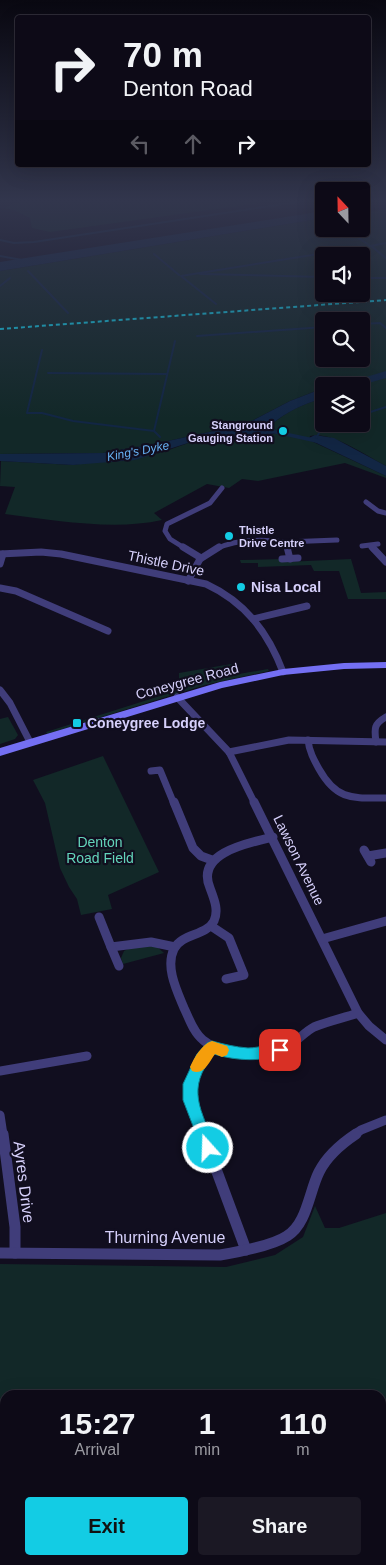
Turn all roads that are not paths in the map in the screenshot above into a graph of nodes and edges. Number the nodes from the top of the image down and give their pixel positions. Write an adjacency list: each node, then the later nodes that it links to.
1 (222, 488): 8 (street)
2 (366, 502): 3 (street)
3 (386, 513)
4 (337, 540): 5 (street)
5 (286, 542): 8 (street); 11 (street)
6 (362, 546): 12 (street)
7 (2, 554): 13 (street); 14 (street, Thistle Drive)
8 (201, 558): 14 (street)
9 (298, 558): 11 (street)
10 (282, 559): 11 (street)
11 (290, 559)
12 (386, 562)
13 (0, 564)
14 (188, 581): 17 (street, Thistle Drive)
15 (0, 588): 18 (street)
16 (307, 606): 17 (street)
17 (253, 619): 20 (street, Thistle Drive)
18 (108, 631)
19 (386, 665): 20 (street, Coneygree Road)
20 (283, 672): 22 (street, Coneygree Road)
21 (0, 690): 25 (street)
22 (177, 697): 25 (street, Coneygree Road); 29 (street, Lawson Avenue)
23 (386, 716): 26 (street)
24 (308, 740): 26 (street); 29 (street); 31 (street)
25 (30, 742): 28 (street, Coneygree Road)
26 (376, 742): 27 (street)
27 (386, 742)
28 (0, 752)
29 (229, 752): 32 (street, Lawson Avenue)
30 (151, 771): 35 (street)
31 (386, 798)
32 (273, 837): 35 (street); 39 (street, Lawson Avenue)
33 (386, 853): 34 (street)
34 (368, 856)
35 (212, 860): 38 (street)
36 (99, 917): 40 (street)
37 (386, 921): 39 (street)
38 (211, 926): 41 (street); 43 (street)
39 (322, 939): 44 (street, Lawson Avenue)
40 (111, 947): 41 (street); 42 (street)
41 (175, 947): 46 (street)
42 (119, 966)
43 (226, 979)
44 (358, 1012): 45 (street, Lawson Avenue); 46 (street)
45 (386, 1040)
46 (212, 1047): 51 (street)
47 (87, 1056): 48 (street)
48 (0, 1071)
49 (0, 1115): 52 (street, Ayres Drive)
50 (386, 1120): 51 (street, Thurning Avenue)
51 (246, 1250): 52 (street, Thurning Avenue)
52 (15, 1252): 53 (street, Thurning Avenue)
53 (0, 1253)

